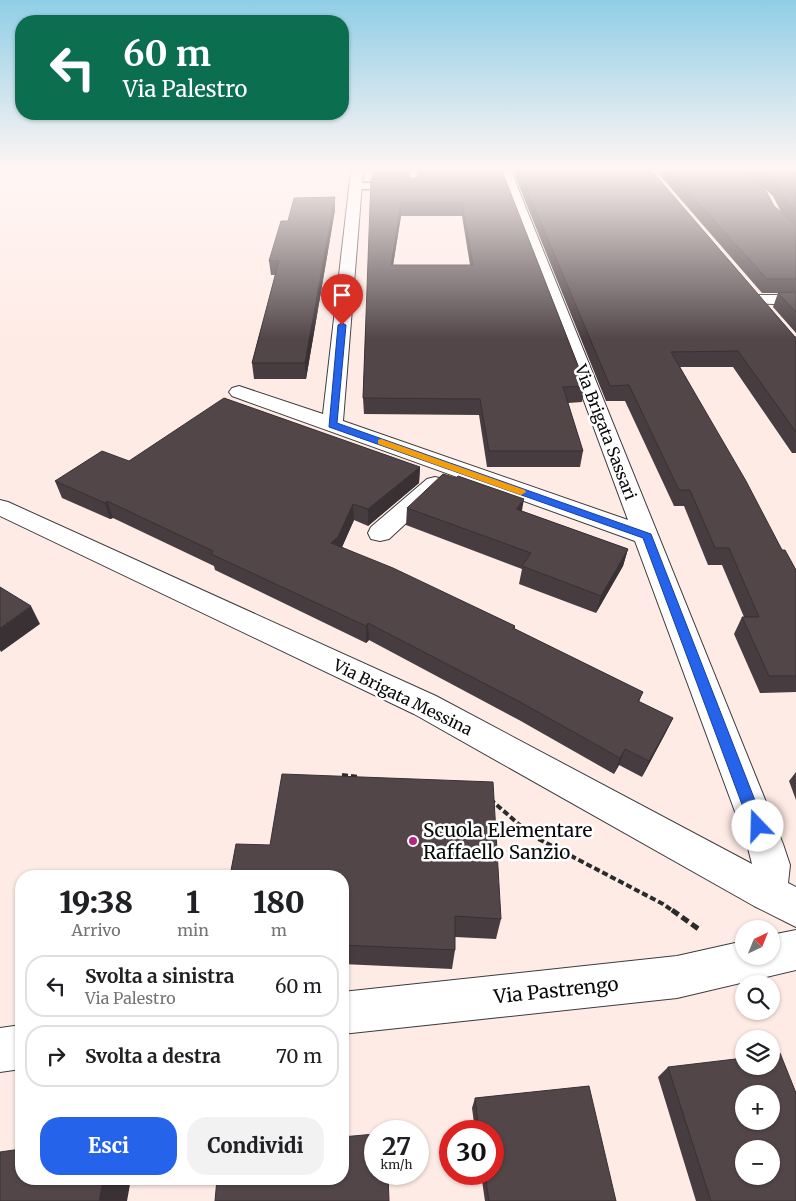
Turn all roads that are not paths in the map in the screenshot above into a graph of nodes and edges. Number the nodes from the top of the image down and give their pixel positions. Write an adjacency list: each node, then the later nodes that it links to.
1 (351, 227): 8 (street)
2 (527, 227): 12 (street, Via Brigata Sassari)
3 (744, 285): 4 (street)
4 (757, 300): 5 (street); 6 (street)
5 (796, 300)
6 (768, 314)
7 (239, 392): 8 (street)
8 (332, 425): 9 (street)
9 (452, 468): 11 (street); 12 (street)
10 (0, 508): 13 (street, Via Brigata Messina)
11 (380, 533)
12 (647, 536): 13 (street, Via Brigata Sassari)
13 (768, 893): 14 (street, Via Brigata Messina)
14 (796, 908)
15 (796, 950): 16 (street)
16 (780, 953)
17 (735, 963): 18 (street, Via Pastrengo)
18 (349, 1012)
19 (15, 1048): 20 (street)
20 (0, 1050)

